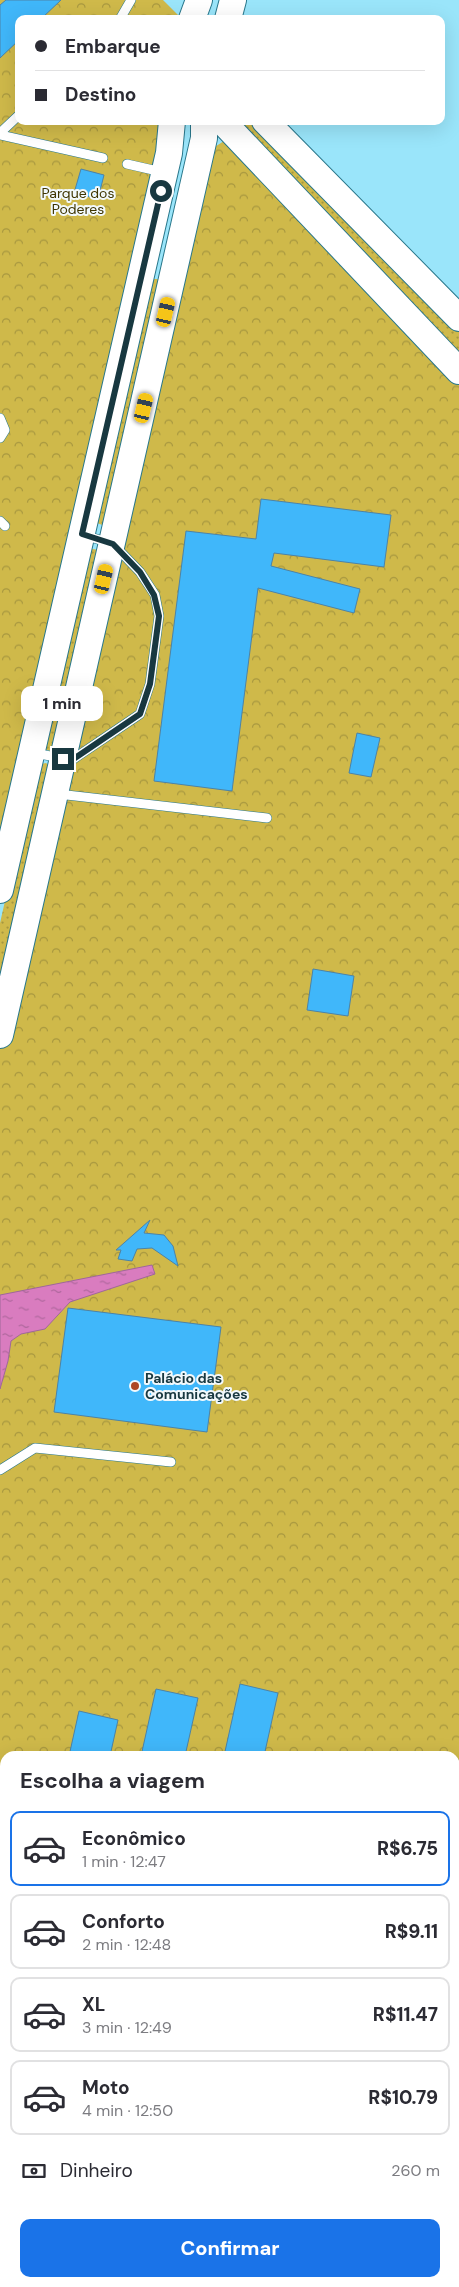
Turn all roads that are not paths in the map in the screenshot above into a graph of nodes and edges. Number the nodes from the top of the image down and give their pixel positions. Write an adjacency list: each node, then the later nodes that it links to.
1 (131, 0): 4 (lane)
2 (199, 0): 5 (main road)
3 (233, 0): 6 (main road)
4 (122, 15)
5 (193, 15)
6 (229, 15)
7 (15, 119): 12 (lane)
8 (172, 125): 15 (main road)
9 (204, 125): 17 (main road)
10 (226, 125): 13 (main road)
11 (269, 125): 20 (main road)
12 (0, 134): 14 (lane)
13 (243, 143): 17 (main road); 21 (main road)
14 (104, 158)
15 (167, 162): 16 (lane); 18 (main road)
16 (127, 164)
17 (194, 178): 19 (main road)
18 (143, 265): 19 (main road); 24 (main road)
19 (174, 273): 25 (main road)
20 (459, 318)
21 (459, 371)
22 (0, 418): 23 (lane)
23 (0, 438)
24 (82, 534): 25 (lane); 26 (main road)
25 (113, 544): 27 (main road); 27 (lane)
26 (32, 752): 27 (lane); 30 (main road)
27 (63, 759): 28 (main road)
28 (55, 794): 29 (lane); 31 (main road)
29 (267, 818)
30 (0, 890)
31 (0, 1035)
32 (171, 1462): 33 (lane)
33 (0, 1470)

